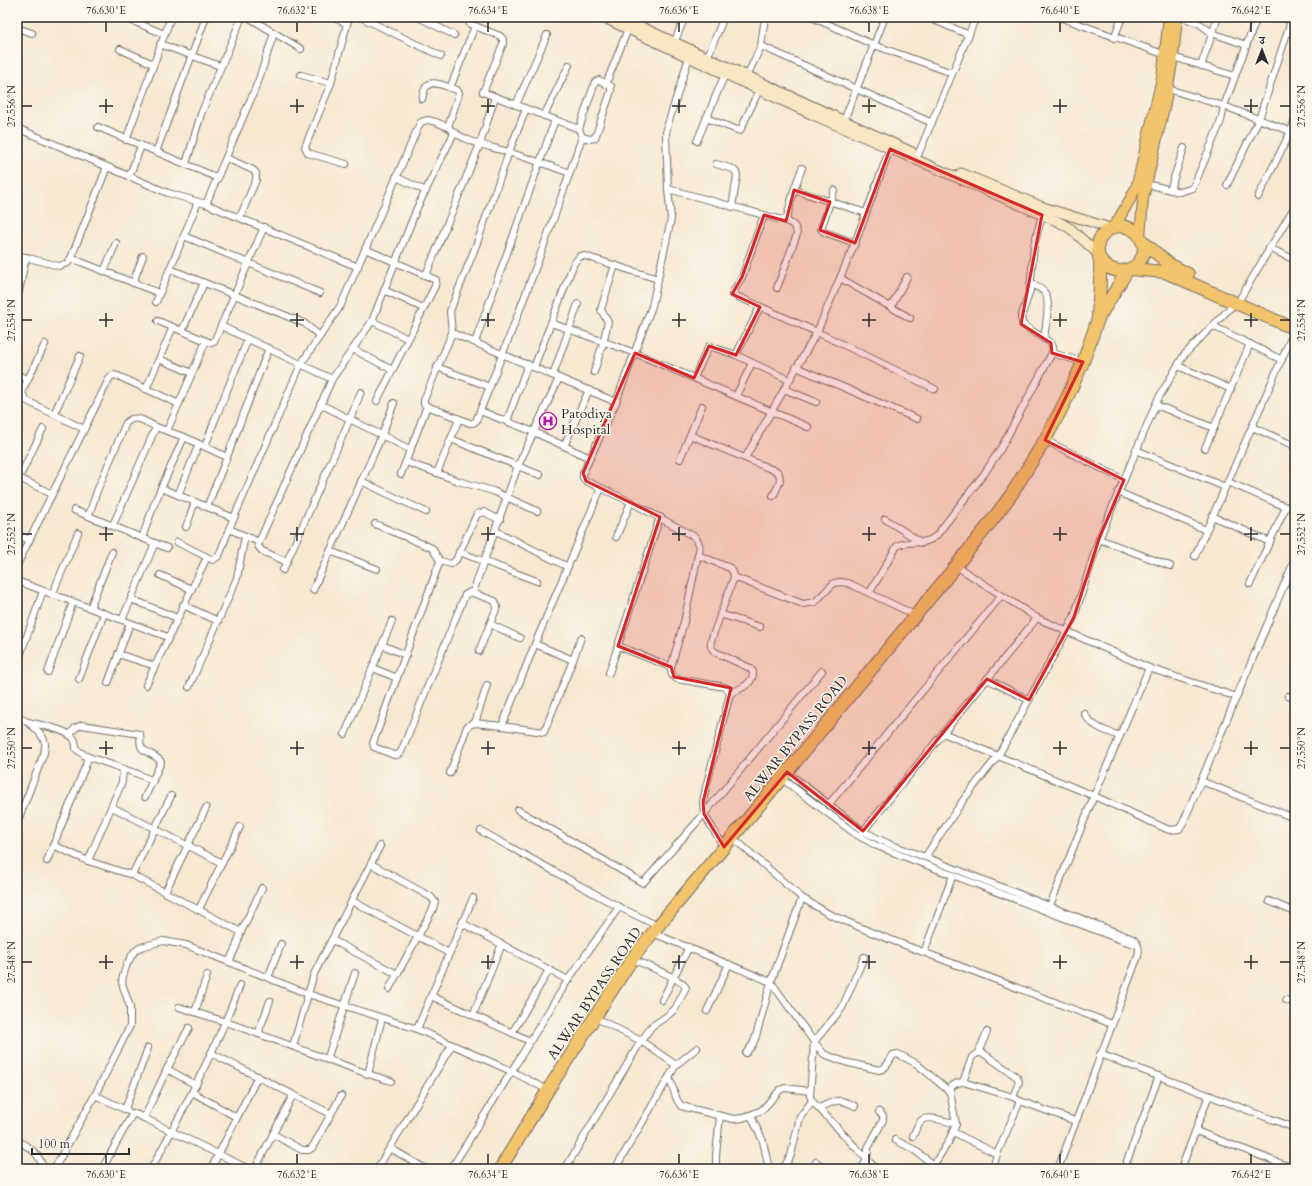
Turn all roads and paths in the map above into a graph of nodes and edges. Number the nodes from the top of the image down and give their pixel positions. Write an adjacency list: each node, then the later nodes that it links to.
1 (122, 17): 36 (street)
2 (171, 17): 36 (street)
3 (206, 17): 49 (street)
4 (242, 17): 55 (street)
5 (248, 17): 34 (street)
6 (333, 17): 30 (street)
7 (350, 17): 30 (street)
8 (360, 17): 50 (street)
9 (418, 17): 37 (street)
10 (468, 17): 31 (street)
11 (602, 17): 29 (street)
12 (620, 17): 29 (street)
13 (686, 17): 41 (street)
14 (724, 17): 52 (street)
15 (765, 17): 45 (street)
16 (812, 17): 43 (street)
17 (885, 17): 43 (street)
18 (927, 17): 39 (street)
19 (976, 17): 39 (street)
20 (1061, 17): 40 (street)
21 (1122, 17): 40 (street)
22 (1169, 17): 51 (main road)
23 (1177, 17): 51 (main road)
24 (1182, 17): 35 (street)
25 (1218, 17): 35 (street)
26 (1256, 17): 44 (street)
27 (1281, 17): 28 (street)
28 (1293, 21): 75 (street)
29 (630, 23): 41 (street); 48 (street); 63 (street)
30 (347, 24): 62 (street)
31 (475, 26): 64 (street); 68 (street)
32 (17, 28): 33 (street)
33 (32, 33)
34 (274, 33): 47 (street); 96 (street)
35 (1212, 33): 44 (street); 56 (street)
36 (164, 34): 42 (street)
37 (454, 35)
38 (547, 35): 70 (street)
39 (969, 35): 58 (street)
40 (1114, 38): 51 (street)
41 (674, 43): 48 (street)
42 (160, 44): 49 (street); 53 (street)
43 (874, 45): 58 (street); 65 (street)
44 (1246, 45): 60 (street)
45 (761, 46): 61 (street); 65 (street)
46 (120, 49): 53 (street)
47 (301, 49)
48 (690, 54): 52 (street); 57 (street); 109 (street)
49 (192, 55): 55 (street); 93 (street)
50 (441, 56)
51 (1169, 56): 56 (street); 66 (main road); 108 (main road)
52 (707, 58): 61 (street)
53 (153, 64): 87 (street)
54 (569, 65): 73 (street)
55 (220, 66): 98 (street)
56 (1201, 66): 60 (street)
57 (725, 74): 61 (street); 74 (street)
58 (952, 74): 78 (street)
59 (301, 75): 62 (street)
60 (1235, 76): 71 (street)
61 (745, 79): 67 (street); 79 (street)
62 (331, 83): 99 (street)
63 (606, 84): 83 (street); 86 (street)
64 (450, 88): 69 (street); 81 (street)
65 (857, 89): 78 (street); 79 (street)
66 (1168, 89): 71 (street); 108 (main road)
67 (759, 90): 74 (street); 79 (street)
68 (495, 97): 70 (street); 89 (street)
69 (422, 100)
70 (516, 105): 72 (street)
71 (1224, 106): 75 (street); 112 (street)
72 (526, 109): 73 (street); 94 (street)
73 (544, 116): 77 (street)
74 (706, 118): 88 (street)
75 (1259, 119): 84 (street); 107 (street)
76 (1295, 119): 84 (street)
77 (555, 120): 83 (street); 97 (street)
78 (932, 122): 95 (street)
79 (843, 124): 91 (street)
80 (98, 127): 87 (street)
81 (448, 127): 85 (street); 105 (street)
82 (17, 128): 101 (street)
83 (579, 129): 86 (street)
84 (1293, 132): 114 (street)
85 (454, 133): 89 (street); 113 (street)
86 (582, 136): 103 (street)
87 (126, 140): 90 (street)
88 (696, 141)
89 (480, 144): 94 (street); 146 (street)
90 (141, 146): 93 (street); 104 (street)
91 (891, 146): 95 (street); 120 (street); 122 (street)
92 (1184, 148): 112 (street)
93 (156, 152): 98 (street)
94 (509, 152): 97 (street); 178 (street)
95 (918, 155): 126 (street)
96 (226, 158): 106 (street); 123 (street)
97 (539, 161): 103 (street); 184 (street)
98 (186, 164): 106 (street)
99 (346, 164)
100 (716, 164): 119 (street)
101 (107, 167): 104 (street); 137 (street)
102 (802, 168): 110 (street)
103 (570, 173): 192 (street)
104 (129, 177): 115 (street)
105 (396, 177): 113 (street); 132 (street)
106 (218, 178): 117 (street)
107 (1227, 184)
108 (1142, 185): 112 (street); 126 (main road); 128 (main road)
109 (668, 189): 119 (street); 149 (street)
110 (794, 190): 116 (street); 124 (street)
111 (834, 190): 116 (street)
112 (1170, 190)
113 (426, 191): 139 (street)
114 (1258, 198)
115 (198, 202): 117 (street); 127 (street)
116 (830, 202): 120 (street); 130 (street)
117 (206, 204): 123 (street)
118 (1295, 206): 131 (street)
119 (732, 207): 121 (street)
120 (866, 213): 130 (street)
121 (764, 215): 124 (street); 162 (street)
122 (1042, 215): 136 (street); 152 (street)
123 (240, 217): 125 (street)
124 (786, 221): 153 (street)
125 (264, 227): 140 (street); 141 (street)
126 (1112, 227): 128 (highway); 136 (highway)
127 (184, 236): 140 (street); 143 (street)
128 (1141, 239): 144 (highway); 158 (highway)
129 (116, 243): 145 (street)
130 (855, 243): 148 (street)
131 (1269, 248): 138 (street); 158 (street)
132 (365, 249): 139 (street); 141 (street)
133 (17, 255): 135 (street)
134 (143, 256): 150 (street)
135 (26, 257): 137 (street); 159 (street)
136 (1099, 257): 144 (highway); 166 (highway)
137 (71, 258): 145 (street)
138 (1295, 260)
139 (396, 262): 146 (street); 154 (street)
140 (249, 264): 156 (street); 157 (street)
141 (358, 266): 179 (street)
142 (615, 266): 149 (street); 170 (street); 185 (street)
143 (170, 269): 151 (street); 155 (street)
144 (1129, 270): 158 (highway); 166 (highway)
145 (104, 271): 150 (street)
146 (426, 275): 164 (street)
147 (907, 277): 163 (street)
148 (840, 278): 163 (street); 177 (street)
149 (658, 279): 190 (street)
150 (133, 283): 155 (street)
151 (204, 283): 157 (street); 176 (street)
152 (1030, 284): 182 (street); 182 (street)
153 (777, 288)
154 (384, 290): 164 (street); 168 (street)
155 (159, 293): 160 (street)
156 (320, 293)
157 (235, 295): 171 (street); 179 (street)
158 (1238, 300): 169 (highway); 172 (street); 174 (highway)
159 (17, 301)
160 (156, 302)
161 (578, 304): 175 (street)
162 (760, 307): 177 (street); 193 (street)
163 (891, 307): 165 (street)
164 (423, 308): 181 (street)
165 (910, 318)
166 (1098, 319): 197 (highway, ALWAR BYPASS ROAD)
167 (158, 320): 173 (street)
168 (372, 321): 181 (street); 189 (street)
169 (1295, 322)
170 (550, 323): 175 (street); 200 (street)
171 (221, 326): 180 (street); 183 (street)
172 (1213, 326): 187 (street); 201 (street)
173 (173, 327): 176 (street); 195 (street)
174 (1295, 329): 196 (street)
175 (569, 330): 185 (street); 208 (street)
176 (182, 331): 183 (street)
177 (817, 332): 203 (street); 215 (street)
178 (452, 333): 184 (street); 202 (street)
179 (320, 336): 199 (street)
180 (248, 339): 188 (street); 253 (street)
181 (408, 339): 204 (street)
182 (1044, 339): 191 (street)
183 (206, 341): 206 (street)
184 (474, 342): 192 (street)
185 (603, 343): 190 (street); 205 (street)
186 (45, 344): 210 (street)
187 (1250, 344): 196 (street); 216 (street)
188 (269, 348): 199 (street); 257 (street)
189 (353, 349): 204 (street); 211 (street)
190 (635, 353): 209 (street); 222 (street)
191 (1052, 353): 197 (street); 306 (street)
192 (504, 354): 200 (street); 213 (street)
193 (736, 355): 198 (street); 209 (street)
194 (80, 356): 232 (street)
195 (159, 359): 206 (street); 217 (street)
196 (1282, 360): 240 (street)
197 (1083, 362): 249 (highway, ALWAR BYPASS ROAD)
198 (752, 363): 212 (street); 220 (street)
199 (301, 364): 211 (street); 286 (street)
200 (531, 366): 208 (street); 236 (street)
201 (1178, 366): 216 (street); 227 (street)
202 (437, 367): 213 (street); 228 (street)
203 (796, 367): 212 (street); 235 (street)
204 (392, 370): 221 (street)
205 (594, 372)
206 (192, 373): 225 (street)
207 (17, 375): 210 (street)
208 (556, 376): 218 (street); 244 (street)
209 (694, 378): 220 (street)
210 (28, 379): 232 (street)
211 (332, 379): 226 (street)
212 (789, 380): 214 (street)
213 (490, 387): 230 (street)
214 (784, 389): 223 (street); 231 (street)
215 (935, 389)
216 (1231, 389): 239 (street)
217 (146, 390): 225 (street); 242 (street)
218 (589, 390): 222 (street); 251 (street)
219 (361, 392): 233 (street)
220 (736, 396): 231 (street)
221 (378, 401)
222 (616, 402): 258 (street)
223 (816, 402)
224 (394, 403): 245 (street)
225 (179, 404): 243 (street)
226 (320, 404): 233 (street); 303 (street)
227 (1156, 405): 239 (street); 256 (street)
228 (427, 406): 234 (street); 255 (street)
229 (702, 406): 246 (street)
230 (480, 411): 234 (street); 236 (street)
231 (771, 411): 238 (street); 259 (street)
232 (54, 414): 242 (street)
233 (350, 419): 245 (street); 317 (street)
234 (459, 419): 248 (street)
235 (917, 419)
236 (507, 421): 244 (street)
237 (156, 427): 243 (street); 283 (street); 290 (street)
238 (808, 427)
239 (1214, 428): 254 (street)
240 (1252, 428): 252 (street); 269 (street)
241 (43, 429): 266 (street)
242 (84, 429): 273 (street)
243 (167, 431): 247 (street)
244 (534, 432): 251 (street); 262 (street)
245 (382, 435): 255 (street); 268 (street)
246 (690, 435): 259 (street); 260 (street)
247 (184, 437): 250 (street); 270 (street)
248 (451, 439): 262 (street); 263 (street)
249 (1044, 440): 267 (street); 319 (highway, ALWAR BYPASS ROAD)
250 (199, 444): 253 (street); 274 (street)
251 (564, 446): 258 (street)
252 (1295, 446)
253 (205, 447): 257 (street)
254 (1205, 448)
255 (411, 450): 261 (street)
256 (1136, 450): 267 (street); 269 (street)
257 (227, 457): 279 (street)
258 (590, 458): 271 (street)
259 (745, 458): 275 (street)
260 (680, 459)
261 (406, 462): 263 (street); 264 (street)
262 (518, 466): 265 (street); 276 (street)
263 (437, 473): 276 (street)
264 (401, 474)
265 (540, 475)
266 (18, 480): 273 (street)
267 (1124, 480): 272 (street)
268 (361, 481): 282 (street); 308 (street)
269 (1227, 484): 284 (street); 304 (street)
270 (161, 488): 274 (street); 299 (street)
271 (601, 488): 278 (street); 321 (street)
272 (1118, 492): 293 (street); 300 (street)
273 (52, 494): 301 (street)
274 (178, 495): 277 (street)
275 (773, 496)
276 (507, 498): 281 (street); 288 (street)
277 (196, 502): 279 (street); 291 (street)
278 (631, 502): 285 (street); 298 (street)
279 (207, 506): 286 (street)
280 (74, 510): 283 (street)
281 (537, 511)
282 (426, 512)
283 (89, 515): 290 (street)
284 (1212, 516): 293 (street); 304 (street)
285 (660, 517): 311 (street); 357 (street)
286 (234, 518): 292 (street)
287 (885, 519): 306 (street)
288 (500, 520): 294 (street); 310 (street)
289 (375, 524): 315 (street)
290 (113, 525): 299 (street)
291 (186, 527)
292 (229, 529): 297 (street); 313 (street)
293 (1206, 530): 312 (street)
294 (496, 531): 316 (street); 321 (street)
295 (17, 534): 301 (street)
296 (78, 534): 334 (street)
297 (245, 536): 303 (street); 346 (street)
298 (616, 537)
299 (142, 538): 305 (street)
300 (1099, 539): 320 (street); 351 (street)
301 (29, 540): 318 (street)
302 (177, 542): 313 (street)
303 (259, 542): 317 (street)
304 (1270, 542): 328 (street)
305 (155, 543): 307 (street); 336 (street)
306 (922, 543): 333 (street)
307 (167, 548)
308 (330, 551): 322 (street); 330 (street)
309 (112, 552): 339 (street)
310 (460, 552): 315 (street); 316 (street)
311 (698, 555): 325 (street); 364 (street)
312 (1195, 556)
313 (207, 557): 329 (street)
314 (1295, 559): 379 (street)
315 (440, 561): 360 (street)
316 (485, 561): 327 (street); 332 (street)
317 (287, 562): 323 (street)
318 (17, 565)
319 (956, 566): 335 (street); 342 (highway, ALWAR BYPASS ROAD)
320 (1170, 566)
321 (568, 567): 355 (street)
322 (377, 569)
323 (283, 570)
324 (160, 575): 329 (street)
325 (734, 578): 333 (street); 341 (street)
326 (17, 581): 331 (street)
327 (537, 581)
328 (1250, 584)
329 (191, 589): 338 (street)
330 (313, 590)
331 (43, 591): 334 (street); 362 (street)
332 (473, 592): 349 (street); 370 (street)
333 (870, 592): 342 (street)
334 (52, 595): 337 (street)
335 (1001, 596): 344 (street); 401 (street)
336 (131, 599): 343 (street); 345 (street)
337 (73, 602): 339 (street); 368 (street)
338 (183, 605): 343 (street); 346 (street)
339 (90, 608): 340 (street)
340 (104, 614): 345 (street); 371 (street)
341 (720, 614): 350 (street); 377 (street)
342 (916, 615): 395 (highway, ALWAR BYPASS ROAD)
343 (177, 618): 352 (street)
344 (1037, 618): 351 (street); 372 (street)
345 (122, 620): 348 (street)
346 (218, 621): 376 (street)
347 (392, 621): 356 (street)
348 (130, 623): 352 (street); 359 (street)
349 (490, 624): 353 (street); 358 (street)
350 (760, 627)
351 (1067, 631): 366 (street); 381 (street)
352 (168, 637): 363 (street)
353 (520, 638)
354 (581, 638): 361 (street)
355 (535, 644): 361 (street); 386 (street)
356 (382, 646): 360 (street); 365 (street)
357 (618, 646): 364 (street); 369 (street)
358 (479, 651)
359 (118, 654): 363 (street); 373 (street)
360 (406, 655): 370 (street)
361 (573, 660): 386 (street)
362 (17, 664)
363 (154, 666): 374 (street)
364 (671, 667): 377 (street)
365 (373, 668): 370 (street); 388 (street)
366 (1149, 668): 379 (street); 390 (street)
367 (822, 671): 405 (street)
368 (48, 672)
369 (609, 673)
370 (397, 678)
371 (79, 679)
372 (987, 679): 381 (street); 387 (street)
373 (108, 682)
374 (146, 685)
375 (487, 685): 385 (street)
376 (190, 687)
377 (730, 694): 405 (street)
378 (1288, 696): 380 (street)
379 (1237, 697): 396 (street)
380 (1295, 699)
381 (1029, 700): 392 (street)
382 (1084, 713): 390 (street)
383 (17, 716): 384 (street)
384 (28, 722): 389 (street); 407 (street)
385 (475, 723): 386 (street); 394 (street)
386 (502, 726)
387 (943, 733): 392 (street); 411 (street)
388 (345, 734)
389 (70, 735): 391 (street); 397 (street)
390 (1120, 736): 399 (street)
391 (86, 756): 393 (street); 413 (street)
392 (998, 756): 399 (street); 417 (street)
393 (123, 769): 397 (street); 402 (street)
394 (450, 773)
395 (784, 775): 401 (street); 411 (street); 412 (highway, ALWAR BYPASS ROAD)
396 (1201, 780): 399 (street); 406 (street)
397 (153, 781): 400 (street)
398 (171, 796): 409 (street)
399 (1094, 796): 432 (street)
400 (145, 797)
401 (829, 804): 411 (street)
402 (112, 807): 409 (street); 419 (street)
403 (206, 808): 414 (street)
404 (518, 810): 405 (street)
405 (704, 814): 416 (street)
406 (1295, 815)
407 (17, 823)
408 (240, 827): 420 (street)
409 (156, 829): 414 (street); 422 (street)
410 (481, 830): 430 (street)
411 (861, 833): 417 (street); 423 (street)
412 (732, 837): 416 (highway, ALWAR BYPASS ROAD); 427 (street)
413 (53, 845): 418 (street); 419 (street)
414 (187, 845): 420 (street); 425 (street)
415 (380, 846): 421 (street)
416 (724, 847): 435 (highway, ALWAR BYPASS ROAD)
417 (925, 857): 432 (street)
418 (47, 861)
419 (88, 861): 422 (street)
420 (222, 863): 431 (street)
421 (371, 864): 428 (street); 437 (street)
422 (132, 875): 425 (street)
423 (954, 875): 432 (street); 442 (street)
424 (262, 888): 436 (street)
425 (165, 892): 431 (street)
426 (473, 898): 434 (street)
427 (802, 898): 442 (street); 455 (street)
428 (352, 901): 437 (street); 438 (street)
429 (1269, 901): 433 (street)
430 (619, 907): 435 (street); 454 (street)
431 (199, 909): 436 (street)
432 (1049, 909): 472 (street)
433 (1295, 912)
434 (462, 923): 440 (street); 443 (street)
435 (655, 930): 441 (street); 445 (highway, ALWAR BYPASS ROAD)
436 (241, 932): 446 (street)
437 (418, 936): 443 (street); 450 (street)
438 (332, 940): 450 (street); 458 (street)
439 (281, 944): 453 (street)
440 (502, 944): 448 (street); 468 (street)
441 (689, 947): 447 (street); 452 (street)
442 (924, 952): 472 (street)
443 (449, 953): 459 (street)
444 (864, 957): 480 (street)
445 (632, 960): 452 (street); 469 (highway, ALWAR BYPASS ROAD)
446 (229, 962): 453 (street); 504 (street)
447 (730, 964): 455 (street); 466 (street)
448 (549, 970): 454 (street); 476 (street)
449 (355, 973): 464 (street)
450 (397, 974): 457 (street)
451 (206, 975): 467 (street)
452 (673, 977): 460 (street); 479 (street)
453 (268, 978): 458 (street)
454 (568, 980): 478 (street)
455 (771, 982): 480 (street); 486 (street)
456 (240, 985): 471 (street)
457 (389, 989)
458 (308, 994): 464 (street); 482 (street)
459 (431, 996): 468 (street); 474 (street)
460 (662, 1000)
461 (1286, 1000): 463 (street)
462 (270, 1001): 477 (street)
463 (1295, 1003)
464 (344, 1006): 470 (street); 489 (street)
465 (179, 1007): 467 (street)
466 (707, 1011)
467 (195, 1012): 471 (street)
468 (473, 1015): 476 (street)
469 (594, 1016): 479 (street); 500 (highway, ALWAR BYPASS ROAD)
470 (382, 1018): 474 (street); 493 (street)
471 (226, 1022): 477 (street); 485 (street)
472 (1112, 1024): 488 (street)
473 (189, 1028): 491 (street)
474 (417, 1029): 481 (street)
475 (987, 1032): 487 (street)
476 (512, 1033): 478 (street)
477 (258, 1034): 482 (street)
478 (530, 1041): 492 (street)
479 (641, 1041): 490 (street); 549 (street)
480 (814, 1042): 501 (street); 503 (street)
481 (452, 1045): 492 (street); 531 (street)
482 (293, 1046): 489 (street)
483 (148, 1048): 513 (street)
484 (697, 1048): 490 (street)
485 (211, 1053): 494 (street); 499 (street)
486 (746, 1053)
487 (978, 1053): 498 (street); 508 (street)
488 (1100, 1054): 495 (street); 521 (street)
489 (327, 1060): 493 (street)
490 (676, 1065): 496 (street)
491 (167, 1069): 499 (street); 520 (street)
492 (511, 1071): 500 (street); 547 (street)
493 (368, 1074): 497 (street)
494 (258, 1076): 505 (street); 519 (street)
495 (1159, 1076): 506 (street); 559 (street)
496 (669, 1077): 517 (street); 550 (street)
497 (391, 1081)
498 (963, 1082): 503 (street); 508 (street)
499 (196, 1085): 502 (street)
500 (548, 1090): 548 (highway, ALWAR BYPASS ROAD)
501 (810, 1091): 509 (street); 518 (street)
502 (192, 1092): 519 (street); 524 (street)
503 (950, 1092): 522 (street)
504 (95, 1095): 513 (street); 539 (street)
505 (293, 1095): 516 (street); 527 (street)
506 (1209, 1095): 523 (street); 525 (street)
507 (341, 1096): 516 (street)
508 (1014, 1097): 510 (street)
509 (812, 1101): 512 (street); 553 (street)
510 (1020, 1101): 521 (street); 533 (street)
511 (855, 1106): 512 (street)
512 (819, 1108): 534 (street)
513 (125, 1109): 515 (street)
514 (879, 1112): 534 (street)
515 (133, 1113): 520 (street); 540 (street)
516 (331, 1114): 527 (street)
517 (720, 1116): 518 (street); 551 (street)
518 (751, 1116): 552 (street)
519 (236, 1117): 532 (street)
520 (144, 1118): 524 (street)
521 (1075, 1121): 558 (street)
522 (956, 1124): 526 (street); 528 (street)
523 (1295, 1128)
524 (172, 1130): 532 (street); 541 (street)
525 (1196, 1131): 537 (street); 560 (street)
526 (953, 1132): 533 (street); 536 (street)
527 (273, 1134): 544 (street)
528 (913, 1136)
529 (17, 1140): 538 (street)
530 (895, 1140): 536 (street)
531 (390, 1148): 545 (street); 546 (street)
532 (219, 1154): 542 (street); 543 (street)
533 (997, 1154): 557 (street)
534 (867, 1160): 555 (street); 556 (street)
535 (816, 1162): 554 (street)
536 (932, 1167)
537 (1295, 1168)
538 (43, 1169)
539 (54, 1169)
540 (102, 1169)
541 (151, 1169)
542 (211, 1169)
543 (249, 1169)
544 (255, 1169)
545 (377, 1169)
546 (426, 1169)
547 (451, 1169)
548 (500, 1169)
549 (565, 1169)
550 (615, 1169)
551 (716, 1169)
552 (769, 1169)
553 (783, 1169)
554 (826, 1169)
555 (861, 1169)
556 (876, 1169)
557 (992, 1169)
558 (1058, 1169)
559 (1124, 1169)
560 (1181, 1169)

